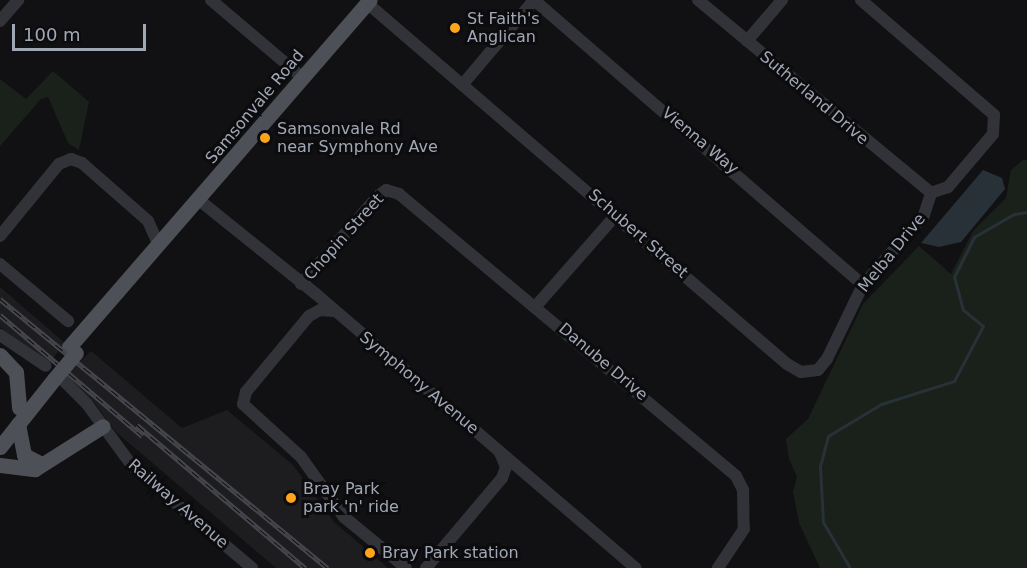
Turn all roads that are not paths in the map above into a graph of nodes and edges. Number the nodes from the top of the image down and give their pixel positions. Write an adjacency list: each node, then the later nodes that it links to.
1 (18, 0): 8 (street)
2 (211, 0): 10 (street)
3 (534, 0): 11 (street); 20 (street, Vienna Way)
4 (698, 0): 9 (street, Sutherland Drive)
5 (782, 0): 9 (street)
6 (861, 0): 13 (street, Melba Drive)
7 (369, 2): 10 (main road, Samsonvale Road); 11 (street)
8 (0, 21)
9 (747, 41): 13 (street, Sutherland Drive)
10 (303, 78): 14 (main road, Samsonvale Road)
11 (463, 84): 15 (street, Schubert Street)
12 (386, 190): 21 (street, Chopin Street); 22 (street, Danube Drive)
13 (931, 193): 20 (street, Melba Drive)
14 (200, 200): 17 (main road, Samsonvale Road); 21 (street, Symphony Avenue)
15 (616, 215): 22 (street); 28 (street, Schubert Street)
16 (148, 220): 17 (street); 17 (street); 18 (street)
17 (168, 235): 29 (main road, Samsonvale Road, bridge)
18 (0, 236)
19 (0, 264): 25 (street)
20 (863, 285): 28 (street, Melba Drive)
21 (305, 287): 23 (street, Symphony Avenue); 24 (street)
22 (537, 306): 44 (street, Danube Drive)
23 (334, 311): 24 (street); 35 (street, Symphony Avenue)
24 (309, 316): 41 (street)
25 (68, 321)
26 (0, 335): 29 (street, Railway Avenue)
27 (0, 355): 30 (main road)
28 (818, 370)
29 (52, 374): 30 (main road, Samsonvale Road); 31 (main road, Samsonvale Road); 32 (street, Railway Avenue)
30 (19, 408): 33 (main road, Samsonvale Road)
31 (18, 424): 34 (main road, Samsonvale Road); 36 (main road)
32 (103, 426): 36 (main road); 40 (street, Railway Avenue)
33 (0, 432)
34 (0, 447)
35 (500, 453): 38 (street); 39 (street, Symphony Avenue)
36 (42, 464): 37 (main road)
37 (0, 465)
38 (502, 478): 39 (street); 42 (street)
39 (531, 478): 43 (street, Symphony Avenue)
40 (252, 568)
41 (406, 568)
42 (426, 568)
43 (636, 568)
44 (718, 568)

